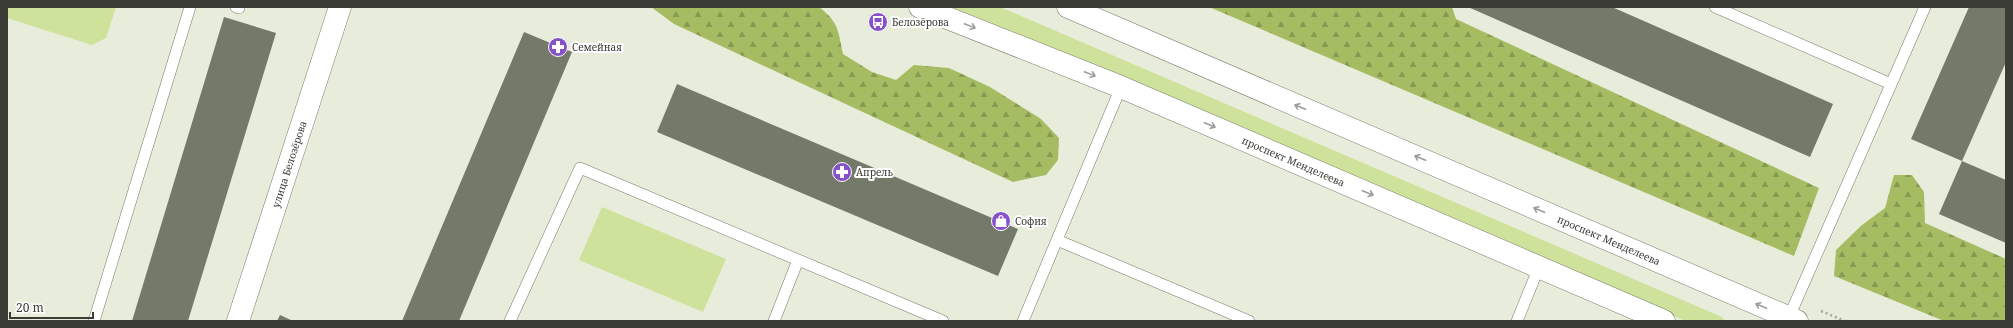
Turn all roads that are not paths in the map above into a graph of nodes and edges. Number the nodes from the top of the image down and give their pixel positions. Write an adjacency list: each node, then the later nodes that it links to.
1 (190, 7): 13 (lane)
2 (340, 7): 14 (main road, улица Белозёрова)
3 (920, 7): 8 (main road, проспект Менделеева, one-way to 8)
4 (1068, 7): 12 (main road, проспект Менделеева, one-way to 4)
5 (1715, 7): 7 (lane)
6 (1925, 7): 7 (lane)
7 (1891, 84): 12 (lane)
8 (1121, 87): 9 (lane); 11 (main road, проспект Менделеева, one-way to 11)
9 (1056, 240): 18 (lane); 19 (lane)
10 (798, 260): 15 (lane); 16 (lane); 17 (lane)
11 (1538, 267): 20 (lane); 21 (main road, проспект Менделеева)
12 (1791, 320)
13 (94, 321)
14 (238, 321)
15 (510, 321)
16 (774, 321)
17 (943, 321)
18 (1022, 321)
19 (1249, 321)
20 (1516, 321)
21 (1664, 321)

